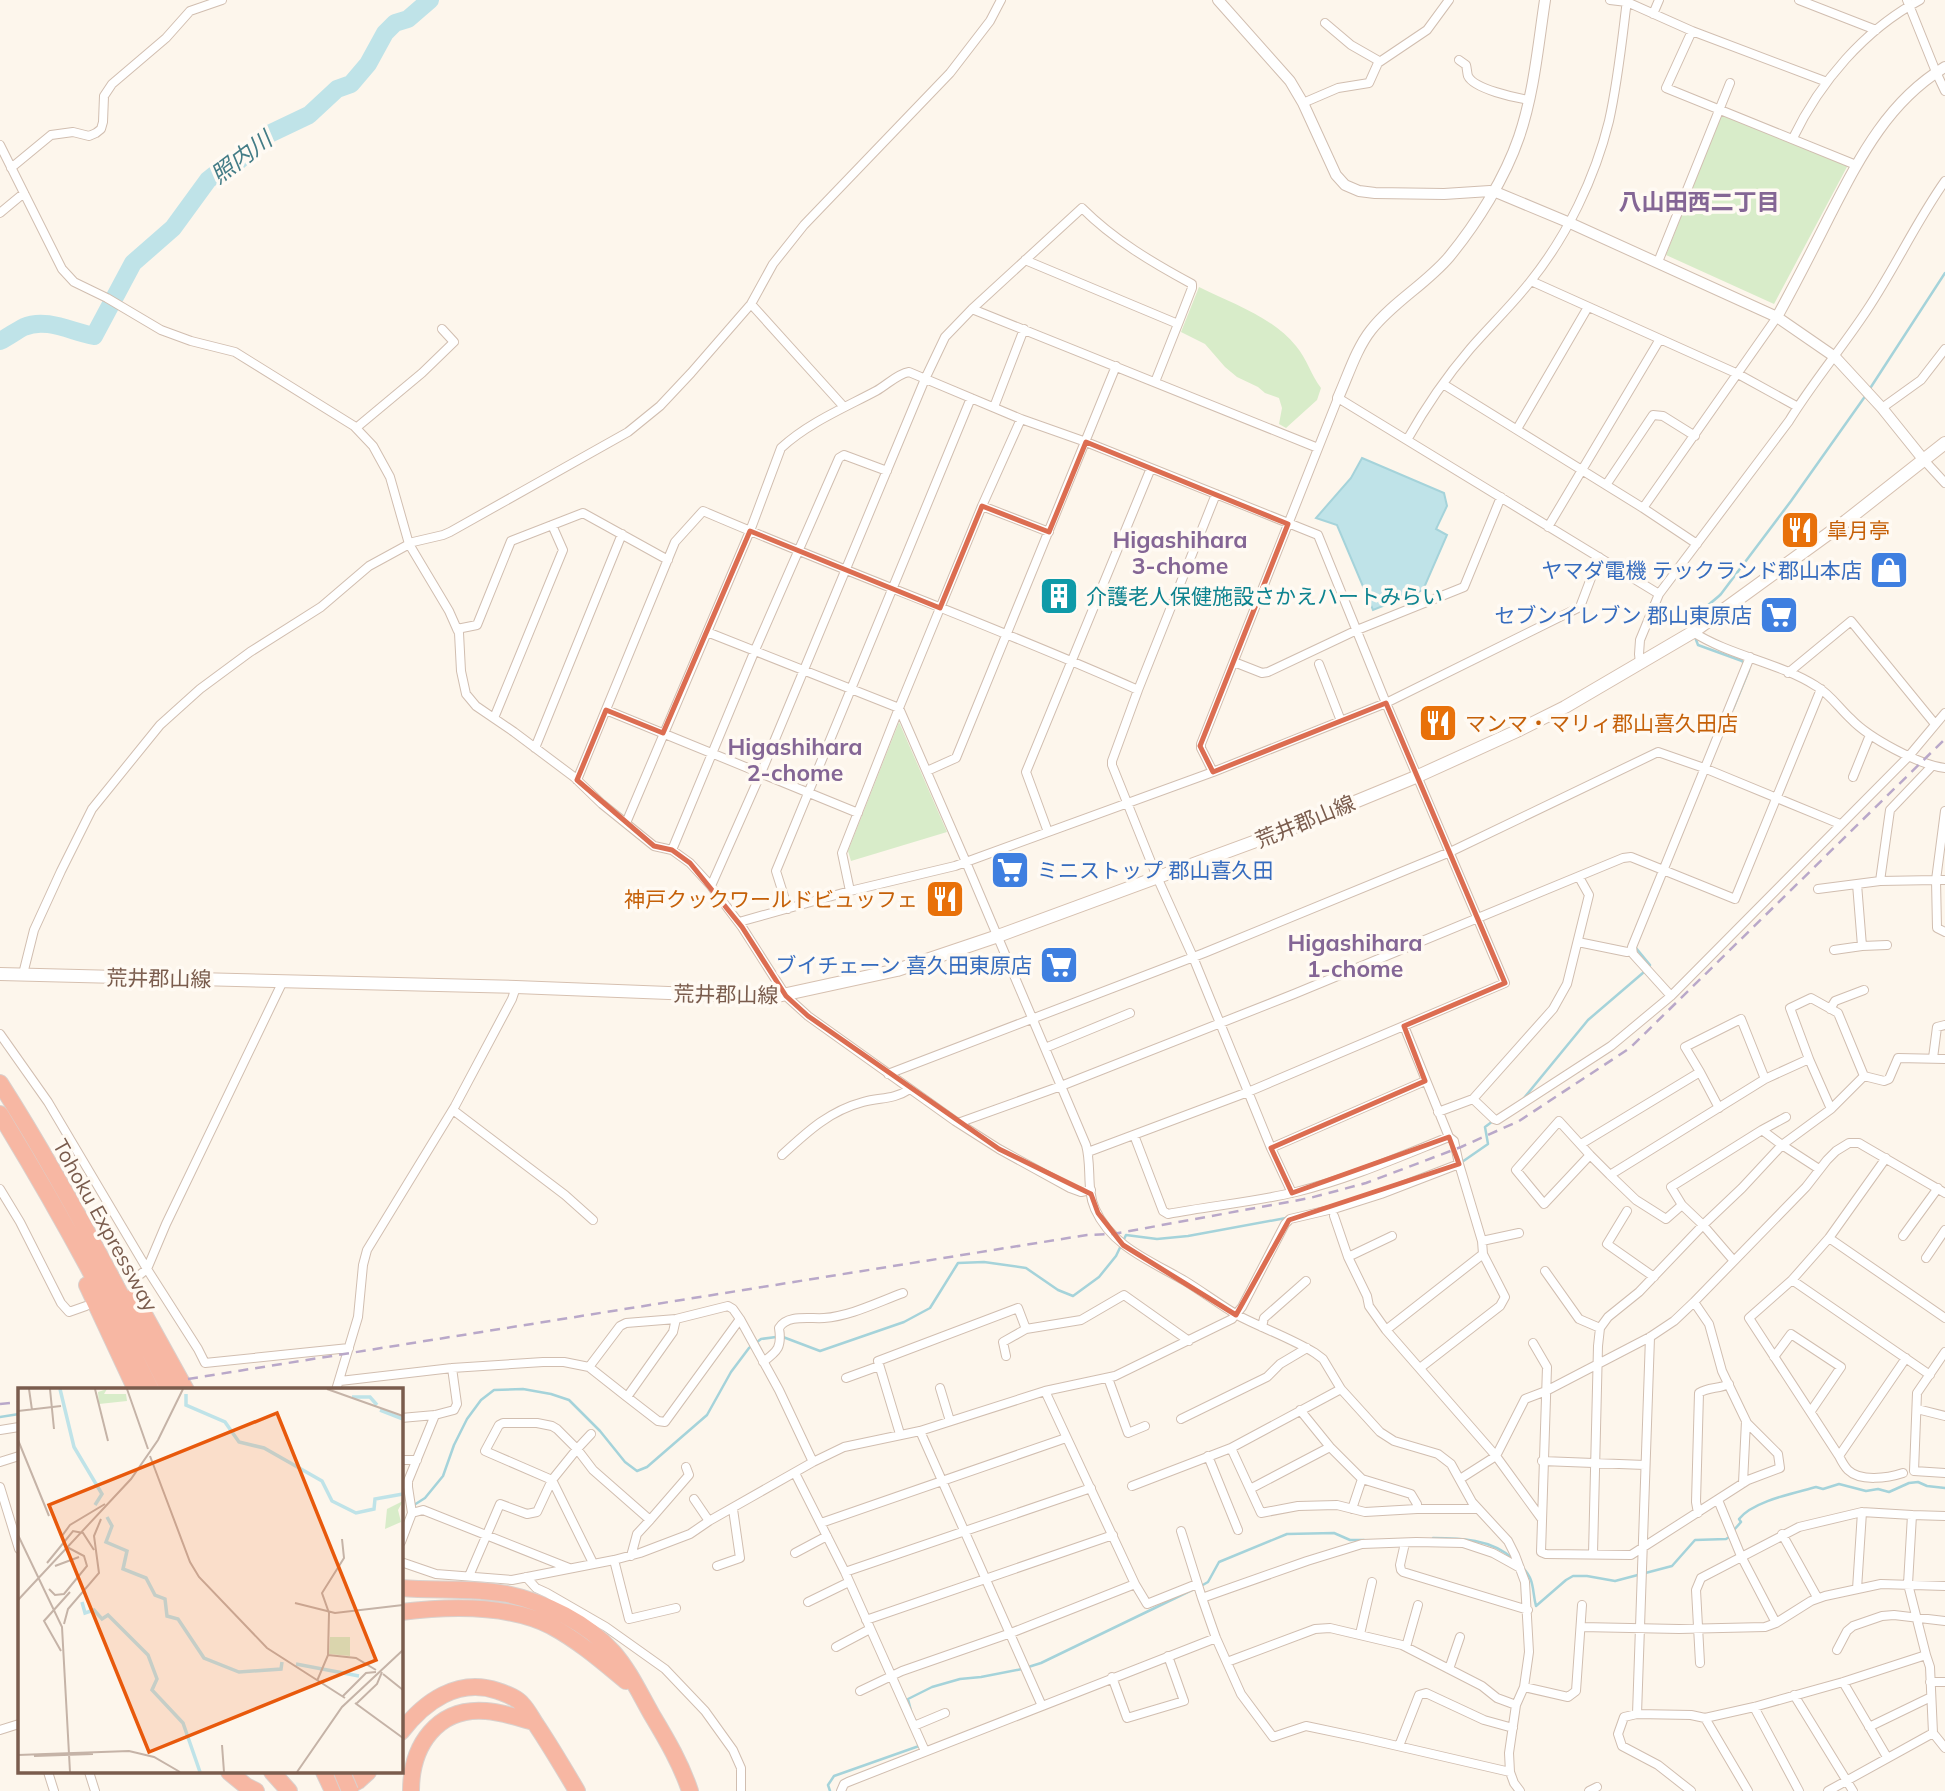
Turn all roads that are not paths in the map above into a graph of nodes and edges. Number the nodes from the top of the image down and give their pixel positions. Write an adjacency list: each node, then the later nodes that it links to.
1 (222, 0): 28 (street)
2 (1001, 0): 37 (street)
3 (1218, 0): 23 (street)
4 (1449, 0): 17 (street)
5 (1545, 0): 22 (street)
6 (1610, 0): 10 (street)
7 (1659, 0): 12 (street)
8 (1800, 0): 14 (street)
9 (1920, 0): 11 (street)
10 (1627, 1): 12 (street); 33 (street)
11 (1908, 3): 14 (street); 18 (street)
12 (1653, 14): 15 (street)
13 (1325, 23): 17 (street)
14 (1875, 30): 20 (street)
15 (1692, 31): 20 (street); 24 (street)
16 (1459, 60): 22 (street)
17 (1379, 61): 23 (street)
18 (1940, 70): 21 (street); 27 (street)
19 (1730, 82): 24 (street)
20 (1827, 82): 25 (street)
21 (1945, 91)
22 (1529, 100): 30 (street)
23 (1303, 103): 30 (street)
24 (1718, 110): 25 (street); 35 (street)
25 (1793, 138): 27 (street)
26 (0, 145): 28 (street)
27 (1856, 165): 40 (street)
28 (11, 168): 31 (street)
29 (1945, 181): 46 (street)
30 (1493, 191): 33 (street); 53 (street)
31 (24, 193): 32 (street); 59 (street)
32 (0, 214)
33 (1570, 223): 35 (street); 36 (street)
34 (1026, 260): 39 (street); 41 (street); 41 (street)
35 (1658, 262): 40 (street)
36 (1531, 281): 38 (street); 51 (street)
37 (751, 304): 54 (street); 82 (street)
38 (1588, 307): 44 (street); 60 (street)
39 (972, 309): 43 (street); 49 (street)
40 (1777, 317): 46 (street); 48 (street)
41 (1178, 324): 50 (street)
42 (442, 329): 59 (street)
43 (1024, 329): 47 (street); 55 (street)
44 (1660, 339): 48 (street); 68 (street)
45 (1945, 349): 57 (street)
46 (1835, 357): 56 (street); 57 (street)
47 (1116, 366): 50 (street); 63 (street)
48 (1738, 374): 56 (street); 61 (street)
49 (925, 379): 52 (street); 54 (street); 69 (street)
50 (1155, 382): 65 (street)
51 (1443, 384): 60 (street); 62 (street)
52 (971, 398): 55 (street); 88 (street)
53 (1338, 398): 62 (street); 65 (street)
54 (844, 407): 79 (street)
55 (994, 407): 58 (street)
56 (1798, 407): 83 (street)
57 (1882, 408): 66 (street)
58 (1021, 419): 63 (street); 74 (street)
59 (356, 428): 82 (street)
60 (1517, 429): 68 (street)
61 (1695, 436): 71 (street); 75 (street)
62 (1407, 440): 73 (street)
63 (1086, 442): 67 (street); 80 (street)
64 (1945, 443): 66 (main road, 荒井郡山線)
65 (1318, 448): 76 (street)
66 (1923, 459): 70 (street); 94 (main road, 荒井郡山線)
67 (1151, 468): 72 (street); 98 (street)
68 (1582, 470): 71 (street); 78 (street)
69 (887, 471): 84 (street); 87 (street)
70 (1945, 483)
71 (1606, 485): 75 (street)
72 (1216, 494): 76 (street); 106 (street)
73 (1501, 498): 78 (street); 92 (street)
74 (982, 506): 80 (street); 90 (street)
75 (1643, 508): 83 (street)
76 (1288, 524): 92 (street); 99 (street)
77 (552, 525): 81 (street); 91 (street); 111 (street)
78 (1549, 527): 85 (street)
79 (750, 531): 84 (street); 86 (street); 93 (street)
80 (1049, 532): 95 (street)
81 (622, 534): 86 (street); 116 (street)
82 (409, 544): 91 (street); 160 (street)
83 (1697, 544): 89 (street)
84 (799, 551): 87 (street); 96 (street)
85 (1599, 557): 89 (street); 107 (street)
86 (668, 560): 109 (street)
87 (845, 570): 88 (street); 102 (street)
88 (892, 588): 90 (street); 105 (street)
89 (1659, 594): 100 (street)
90 (940, 607): 95 (street); 108 (street)
91 (457, 629): 111 (street)
92 (1357, 630): 99 (street); 107 (street)
93 (707, 632): 96 (street); 114 (street)
94 (1693, 632): 97 (street); 100 (main road, 荒井郡山線)
95 (1007, 634): 98 (street); 122 (street)
96 (755, 650): 102 (street); 117 (street)
97 (1749, 657): 103 (street); 120 (street)
98 (1072, 660): 106 (street); 135 (street)
99 (1234, 662): 123 (street)
100 (1640, 663): 125 (main road, 荒井郡山線)
101 (1319, 664): 112 (street)
102 (802, 670): 105 (street); 124 (street)
103 (1788, 673): 104 (street); 113 (street)
104 (1821, 689): 115 (street); 129 (street)
105 (850, 690): 108 (street); 128 (street)
106 (1138, 690): 130 (street)
107 (1386, 703): 112 (street); 125 (street)
108 (899, 708): 122 (street); 132 (street)
109 (606, 710): 114 (street); 127 (street)
110 (1945, 713): 113 (street)
111 (494, 718): 116 (street)
112 (1341, 720): 123 (street)
113 (1935, 724): 118 (street)
114 (663, 733): 117 (street); 133 (street)
115 (1870, 735): 118 (street); 126 (street)
116 (535, 748): 127 (street)
117 (712, 753): 124 (street); 136 (street)
118 (1909, 755): 119 (street); 134 (street)
119 (1932, 766): 121 (street); 143 (street)
120 (1704, 768): 129 (street); 137 (street); 139 (street)
121 (1945, 768)
122 (927, 771): 138 (street)
123 (1213, 772): 130 (street)
124 (761, 773): 128 (street); 145 (street)
125 (1418, 776): 137 (street); 140 (main road, 荒井郡山線)
126 (1853, 777)
127 (577, 780): 133 (street)
128 (808, 792): 132 (street); 148 (street)
129 (1777, 798): 134 (street); 139 (street)
130 (1127, 802): 135 (street); 140 (street)
131 (1945, 811): 142 (street)
132 (858, 813): 147 (street)
133 (626, 823): 136 (street)
134 (1840, 824): 165 (street)
135 (1048, 832): 138 (street)
136 (672, 850): 145 (street)
137 (1450, 852): 149 (street); 158 (street)
138 (967, 862): 147 (street); 152 (street)
139 (1663, 871): 141 (street); 157 (street)
140 (1157, 877): 152 (main road, 荒井郡山線); 158 (street)
141 (1578, 877): 149 (street); 153 (street)
142 (1940, 880): 143 (street); 151 (street)
143 (1880, 881): 144 (street)
144 (1857, 884): 146 (street); 155 (street)
145 (711, 886): 150 (street)
146 (1818, 889)
147 (850, 891): 148 (street)
148 (788, 909): 150 (street)
149 (1478, 918): 169 (street); 171 (street)
150 (739, 922): 164 (street)
151 (1945, 932)
152 (998, 936): 164 (main road, 荒井郡山線); 168 (street)
153 (1578, 943): 157 (street); 186 (street)
154 (1887, 944): 155 (street)
155 (1862, 947): 156 (street)
156 (1834, 950)
157 (1632, 951): 165 (street)
158 (1193, 957): 168 (street); 169 (street)
159 (0, 974): 160 (main road, 荒井郡山線)
160 (23, 974): 161 (main road, 荒井郡山線)
161 (283, 981): 162 (main road, 荒井郡山線); 228 (street)
162 (516, 987): 164 (main road, 荒井郡山線); 189 (street)
163 (1864, 990): 166 (street)
164 (786, 996): 178 (street)
165 (1671, 996): 186 (street)
166 (1830, 1009): 175 (street); 179 (street)
167 (1130, 1013): 173 (street)
168 (1032, 1018): 173 (street); 178 (street)
169 (1219, 1023): 183 (street); 185 (street)
170 (1945, 1025): 174 (street)
171 (1404, 1026): 181 (street); 185 (street)
172 (0, 1034): 228 (street)
173 (1045, 1048): 183 (street)
174 (1933, 1058): 176 (street); 179 (street)
175 (1809, 1059): 180 (street); 188 (street)
176 (1945, 1059)
177 (1700, 1072): 180 (street); 187 (street); 197 (street)
178 (888, 1074): 184 (street)
179 (1864, 1076): 188 (street)
180 (1765, 1079): 187 (street)
181 (1425, 1081): 190 (street); 199 (street)
182 (0, 1083): 206 (highway, Tohoku Expressway)
183 (1061, 1086): 193 (street); 200 (street)
184 (910, 1089): 193 (street); 201 (street)
185 (1248, 1092): 195 (street); 199 (street)
186 (1473, 1099): 190 (street)
187 (1718, 1108): 207 (street)
188 (1831, 1109): 198 (street)
189 (453, 1110): 216 (street); 248 (street)
190 (1438, 1112): 196 (street)
191 (0, 1114): 206 (highway, Tohoku Expressway)
192 (1786, 1117): 194 (street)
193 (958, 1123): 210 (street)
194 (1762, 1130): 198 (street); 213 (street)
195 (1134, 1135): 200 (street); 212 (street)
196 (1449, 1137): 204 (street); 212 (street)
197 (1581, 1144): 202 (street); 202 (street)
198 (1782, 1145): 205 (street); 217 (street)
199 (1271, 1148): 212 (street)
200 (1088, 1152): 210 (street)
201 (782, 1155)
202 (1590, 1155): 207 (street)
203 (1886, 1158): 205 (street); 211 (street); 222 (street)
204 (1459, 1164): 223 (street); 237 (street)
205 (1819, 1170): 227 (street)
206 (45, 1173): 266 (highway); 267 (highway, Tohoku Expressway); 268 (highway, Tohoku Expressway); 269 (highway)
207 (1610, 1175): 213 (street)
208 (1945, 1181): 211 (street)
209 (0, 1189): 236 (street)
210 (1091, 1190): 237 (street)
211 (1941, 1190): 221 (street)
212 (1292, 1193)
213 (1682, 1205): 217 (street)
214 (1627, 1211): 231 (street)
215 (1334, 1216): 225 (street)
216 (593, 1220)
217 (1703, 1226): 227 (street); 231 (street)
218 (1945, 1230): 226 (street)
219 (1519, 1233): 223 (street)
220 (1391, 1236): 225 (street)
221 (1903, 1236)
222 (1829, 1237): 232 (street); 238 (street)
223 (1482, 1241): 224 (street)
224 (1483, 1254): 244 (street); 260 (street)
225 (1348, 1257): 244 (street)
226 (1926, 1258)
227 (1734, 1261): 235 (street)
228 (147, 1269): 230 (street); 248 (street)
229 (1545, 1271): 242 (street)
230 (137, 1277)
231 (1654, 1277): 242 (street)
232 (1792, 1280): 252 (street); 253 (street)
233 (1307, 1281): 241 (street)
234 (903, 1293): 254 (street)
235 (1694, 1302): 245 (street); 264 (street)
236 (86, 1306)
237 (1236, 1315): 241 (street); 246 (street)
238 (1945, 1318)
239 (676, 1319): 240 (street); 258 (street); 274 (street)
240 (740, 1319): 254 (street); 274 (street)
241 (1262, 1327): 249 (street)
242 (1600, 1328): 255 (street)
243 (1026, 1329): 246 (street); 251 (street); 257 (street)
244 (1386, 1330): 260 (street)
245 (1650, 1337): 255 (street); 304 (street)
246 (1189, 1340): 263 (street)
247 (1533, 1343): 273 (street)
248 (349, 1348): 265 (street)
249 (1307, 1348): 271 (street); 281 (street)
250 (1945, 1352): 256 (street)
251 (1006, 1356)
252 (1774, 1357): 277 (street); 277 (street)
253 (1906, 1358): 261 (street); 294 (street)
254 (764, 1362): 302 (street)
255 (1598, 1362): 273 (street); 303 (street)
256 (1943, 1362): 261 (street)
257 (879, 1366): 262 (street); 289 (street)
258 (589, 1367): 259 (street); 274 (street)
259 (452, 1368): 265 (street); 278 (street)
260 (1420, 1368): 296 (street)
261 (1930, 1375): 275 (street)
262 (846, 1378)
263 (1108, 1378): 272 (street); 284 (street)
264 (1728, 1384): 283 (street); 326 (street)
265 (338, 1386)
266 (135, 1388)
267 (150, 1388)
268 (168, 1388)
269 (185, 1388)
270 (940, 1388): 282 (street)
271 (1341, 1389): 276 (street); 310 (street)
272 (1045, 1391): 282 (street); 290 (street)
273 (1546, 1391): 296 (street); 300 (street)
274 (627, 1397)
275 (1917, 1409): 279 (street); 307 (street)
276 (1300, 1410): 291 (street); 292 (street)
277 (1811, 1411): 294 (street)
278 (435, 1415): 280 (street); 299 (street)
279 (1945, 1416)
280 (402, 1418)
281 (1181, 1419)
282 (950, 1422): 287 (street)
283 (1746, 1422): 313 (street); 313 (street)
284 (1145, 1426)
285 (18, 1427): 286 (street)
286 (0, 1430)
287 (920, 1431): 289 (street); 312 (street)
288 (591, 1434): 293 (street)
289 (900, 1434): 302 (street)
290 (1066, 1438): 312 (street); 316 (street)
291 (1330, 1447): 309 (street); 317 (street)
292 (1231, 1448): 297 (street); 317 (street)
293 (577, 1449): 311 (street); 311 (street); 330 (street)
294 (1839, 1455): 308 (street)
295 (18, 1456): 301 (street)
296 (1496, 1456): 310 (street); 329 (street)
297 (1208, 1457): 315 (street); 333 (street)
298 (402, 1460): 299 (street)
299 (417, 1460): 325 (street)
300 (1542, 1461): 303 (street); 329 (street)
301 (0, 1462)
302 (813, 1462): 306 (street)
303 (1595, 1463): 304 (street); 345 (street)
304 (1645, 1465): 343 (street)
305 (686, 1467): 330 (street)
306 (795, 1473): 320 (street); 332 (street)
307 (1945, 1473)
308 (1903, 1474)
309 (1362, 1479): 321 (street); 322 (street)
310 (1461, 1479): 323 (street)
311 (552, 1480): 336 (street); 350 (street)
312 (942, 1482): 332 (street); 334 (street)
313 (1743, 1483): 319 (street)
314 (0, 1486): 342 (street)
315 (1132, 1486)
316 (1091, 1488): 334 (street); 338 (street)
317 (1250, 1489): 321 (street)
318 (694, 1499): 331 (street)
319 (1717, 1500): 326 (street); 347 (street)
320 (733, 1508): 331 (street); 351 (street)
321 (1352, 1509): 322 (street)
322 (1417, 1509): 323 (street)
323 (1478, 1509): 353 (street)
324 (1863, 1512): 327 (street); 337 (street); 365 (street)
325 (412, 1513): 336 (street); 340 (street)
326 (1698, 1513): 343 (street)
327 (1912, 1515): 328 (street); 362 (street)
328 (1945, 1516)
329 (1541, 1518): 345 (street)
330 (650, 1520): 346 (street)
331 (709, 1521): 346 (street)
332 (821, 1523): 339 (street)
333 (1238, 1530)
334 (965, 1531): 354 (street); 357 (street)
335 (1181, 1531): 361 (street)
336 (487, 1534): 352 (street); 355 (street)
337 (1782, 1534): 347 (street); 366 (street)
338 (1113, 1535): 357 (street); 360 (street)
339 (827, 1536): 344 (street); 354 (street)
340 (402, 1539)
341 (1405, 1543): 353 (street); 367 (street); 372 (street)
342 (18, 1546)
343 (1644, 1546): 345 (street); 379 (street)
344 (795, 1553)
345 (1593, 1554)
346 (631, 1556): 348 (street)
347 (1741, 1556): 377 (street); 380 (street)
348 (614, 1560): 350 (street); 371 (street)
349 (402, 1562): 355 (street)
350 (593, 1563): 352 (street)
351 (717, 1566)
352 (569, 1567): 356 (street)
353 (1520, 1568): 372 (street)
354 (845, 1572): 358 (street)
355 (469, 1576): 356 (street)
356 (526, 1577): 437 (street)
357 (986, 1580): 375 (street); 382 (street)
358 (849, 1582): 368 (street); 375 (street)
359 (1372, 1582): 383 (street)
360 (1135, 1584): 361 (street); 382 (street)
361 (1197, 1584): 367 (street)
362 (1908, 1584): 363 (street); 365 (street); 374 (street)
363 (1945, 1586)
364 (402, 1588): 401 (highway)
365 (1857, 1589): 366 (street)
366 (1817, 1597): 377 (street)
367 (1202, 1598): 385 (street)
368 (808, 1602)
369 (1418, 1605): 387 (street)
370 (1582, 1605): 378 (street)
371 (676, 1608)
372 (1528, 1610): 399 (street)
373 (402, 1612): 401 (highway)
374 (1916, 1618): 376 (street); 388 (street); 389 (street)
375 (866, 1620): 381 (street)
376 (1945, 1621)
377 (1776, 1623): 380 (street)
378 (1581, 1627): 379 (street); 399 (street)
379 (1641, 1628): 380 (street); 408 (street)
380 (1699, 1628): 392 (street)
381 (870, 1629): 386 (street); 394 (street)
382 (1011, 1633): 394 (street); 405 (street)
383 (1360, 1634): 387 (street); 391 (street)
384 (1460, 1637): 393 (street)
385 (1216, 1638): 390 (street); 391 (street)
386 (836, 1647)
387 (1406, 1647): 393 (street)
388 (1837, 1650)
389 (1926, 1655): 396 (street); 397 (street)
390 (1168, 1656): 395 (street); 395 (street)
391 (1227, 1662): 418 (street)
392 (1700, 1663)
393 (1449, 1669): 404 (street)
394 (892, 1676): 400 (street); 412 (street)
395 (1112, 1677): 405 (street)
396 (1843, 1682): 402 (street); 413 (street)
397 (1930, 1682): 398 (street); 403 (street)
398 (1945, 1682)
399 (1524, 1687): 404 (street)
400 (860, 1691)
401 (639, 1692): 436 (highway)
402 (1794, 1695): 406 (street); 428 (street)
403 (1931, 1696): 413 (street); 417 (street)
404 (1517, 1705): 414 (street)
405 (1042, 1706): 420 (street)
406 (1754, 1707): 409 (street); 442 (street)
407 (945, 1713): 412 (street)
408 (1637, 1714): 409 (street); 440 (street)
409 (1705, 1718): 441 (street)
410 (534, 1722): 416 (highway); 434 (highway); 435 (highway)
411 (18, 1724): 415 (street)
412 (914, 1726): 420 (street)
413 (1869, 1727): 421 (street)
414 (1513, 1728): 418 (street); 422 (street)
415 (0, 1730)
416 (402, 1731)
417 (1933, 1733): 419 (street); 421 (street)
418 (1399, 1746): 422 (street)
419 (1945, 1748)
420 (925, 1751): 438 (street)
421 (1887, 1757): 428 (street)
422 (1510, 1772): 439 (street)
423 (49, 1774): 429 (street)
424 (90, 1774): 430 (street)
425 (231, 1774): 431 (highway)
426 (331, 1774): 433 (highway, bridge)
427 (366, 1774): 432 (highway)
428 (1845, 1782): 443 (street); 444 (street)
429 (54, 1791)
430 (95, 1791)
431 (256, 1791)
432 (340, 1791)
433 (350, 1791)
434 (411, 1791)
435 (577, 1791)
436 (690, 1791)
437 (741, 1791)
438 (841, 1791)
439 (1520, 1791)
440 (1691, 1791)
441 (1748, 1791)
442 (1799, 1791)
443 (1828, 1791)
444 (1853, 1791)

